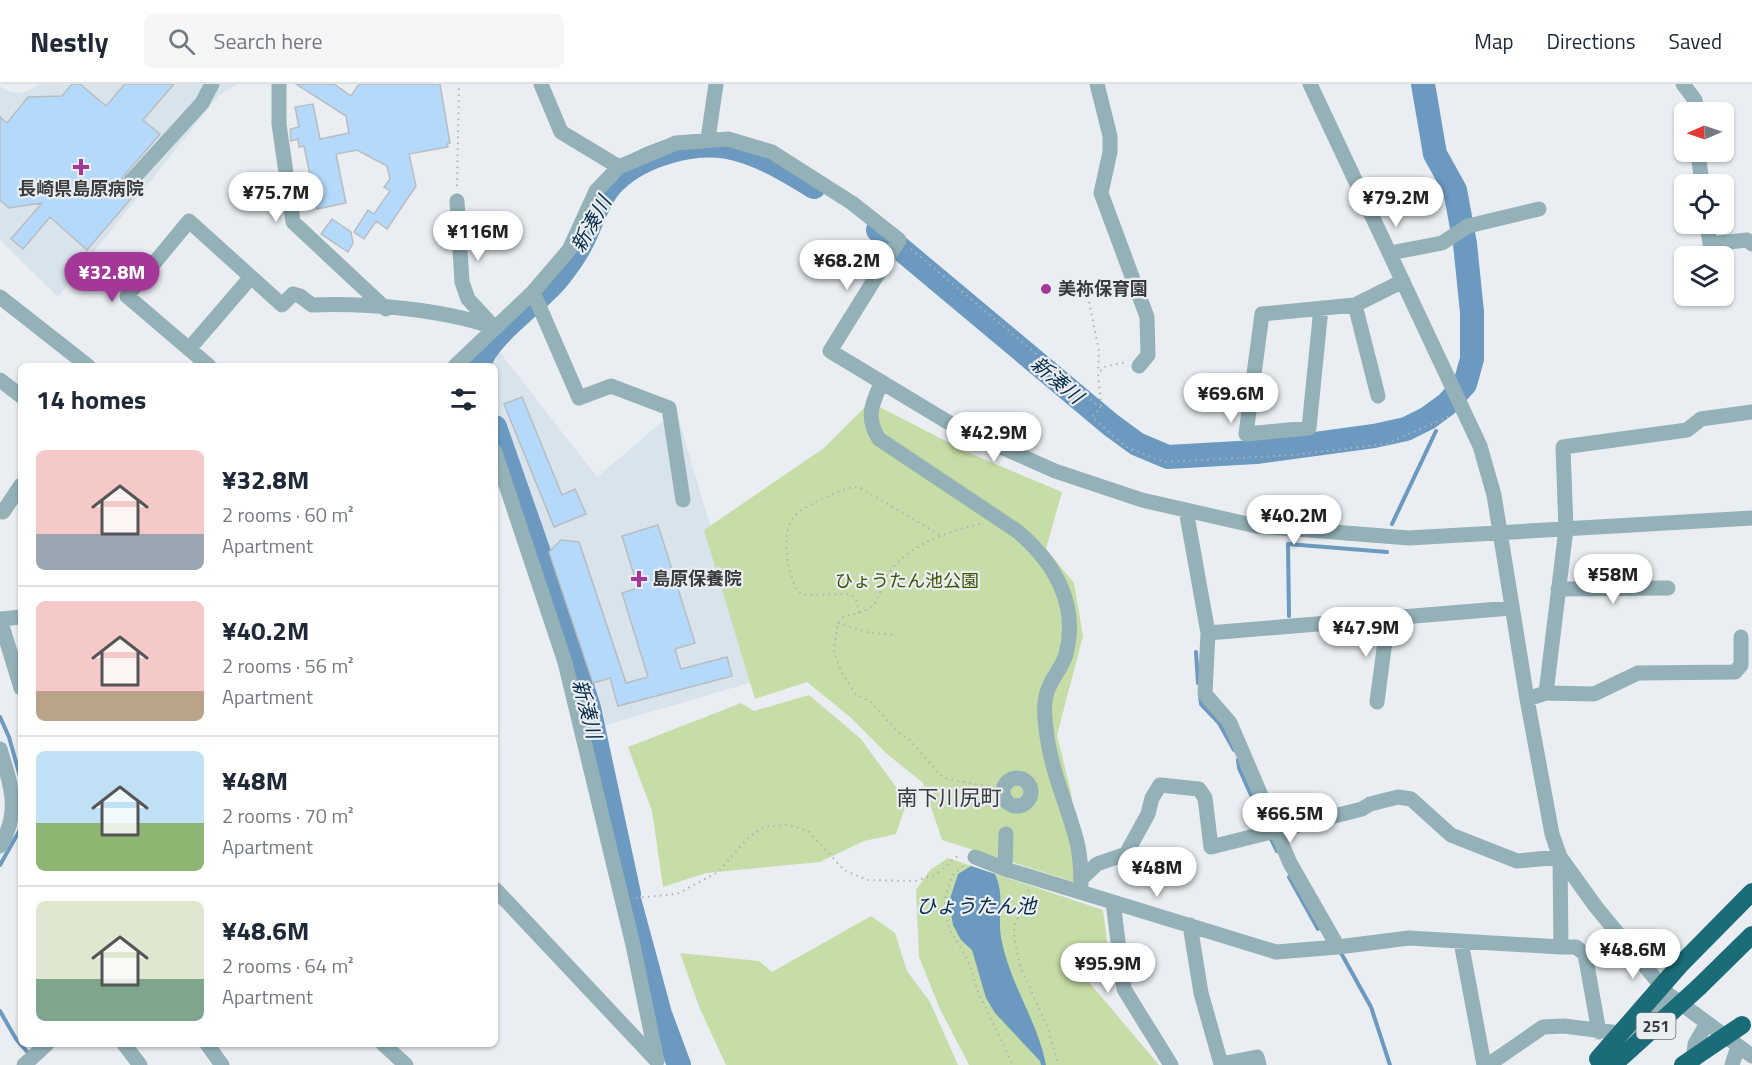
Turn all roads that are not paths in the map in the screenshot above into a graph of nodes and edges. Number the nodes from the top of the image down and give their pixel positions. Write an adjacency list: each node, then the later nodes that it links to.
1 (212, 84): 11 (street)
2 (279, 84): 23 (street)
3 (541, 84): 10 (street)
4 (716, 84): 9 (street)
5 (1097, 84): 29 (street)
6 (1310, 84): 16 (street)
7 (1683, 84): 8 (street)
8 (1695, 102)
9 (708, 139): 10 (street); 31 (street)
10 (619, 167): 20 (street)
11 (131, 182)
12 (457, 201): 24 (street)
13 (1539, 208): 16 (street)
14 (1708, 234): 15 (street)
15 (1752, 244)
16 (1390, 253): 18 (street)
17 (251, 277): 23 (street); 25 (street); 25 (street)
18 (1403, 281): 21 (street); 42 (street)
19 (0, 297): 26 (street)
20 (536, 297): 24 (street); 37 (street)
21 (1355, 305): 22 (street); 33 (street)
22 (1321, 308): 22 (street)
23 (386, 309): 24 (street)
24 (494, 327): 28 (street)
25 (189, 349): 27 (street)
26 (84, 363)
27 (205, 363)
28 (462, 363)
29 (1139, 366)
30 (0, 380): 32 (street)
31 (881, 384): 38 (street); 62 (street)
32 (18, 394)
33 (1378, 396)
34 (1752, 412): 41 (street)
35 (498, 462): 83 (street)
36 (18, 490): 39 (street)
37 (682, 500)
38 (1186, 510): 42 (street); 49 (street)
39 (3, 512)
40 (1752, 518): 41 (street)
41 (1566, 530): 42 (street); 44 (street)
42 (1501, 535): 45 (street)
43 (1668, 588): 44 (street)
44 (1558, 589): 52 (street)
45 (1510, 608): 47 (street); 53 (street)
46 (18, 617): 48 (street)
47 (1388, 618): 49 (street); 54 (street)
48 (0, 619): 51 (street)
49 (1208, 633): 56 (street)
50 (1742, 637): 52 (street)
51 (18, 678)
52 (1546, 693): 53 (street)
53 (1527, 699): 60 (street)
54 (1377, 702)
55 (0, 749): 58 (street)
56 (1276, 831): 60 (street); 62 (street); 69 (street)
57 (1006, 834): 61 (street)
58 (0, 846)
59 (975, 857): 61 (street)
60 (1560, 857): 70 (street); 71 (street)
61 (1005, 868): 62 (street)
62 (1081, 886): 65 (street)
63 (498, 892): 83 (street)
64 (1752, 892): 82 (highway, bridge)
65 (1113, 902): 66 (street); 87 (street)
66 (1190, 925): 69 (street); 88 (street)
67 (1752, 935): 82 (highway, 251, bridge)
68 (1461, 942): 69 (street); 70 (street); 89 (street)
69 (1338, 946)
70 (1561, 947): 74 (street)
71 (1668, 994): 73 (street); 74 (street)
72 (1747, 1022): 90 (highway, bridge)
73 (1706, 1025): 75 (street); 91 (street)
74 (1599, 1032): 89 (street)
75 (1738, 1046): 80 (street); 92 (street)
76 (44, 1047): 81 (street)
77 (126, 1047): 84 (street)
78 (209, 1047): 85 (street)
79 (386, 1047): 86 (street)
80 (1752, 1056)
81 (27, 1062)
82 (1601, 1063)
83 (656, 1064)
84 (140, 1065)
85 (222, 1065)
86 (406, 1065)
87 (1171, 1065)
88 (1259, 1065)
89 (1486, 1065)
90 (1683, 1065)
91 (1693, 1065)
92 (1732, 1065)

